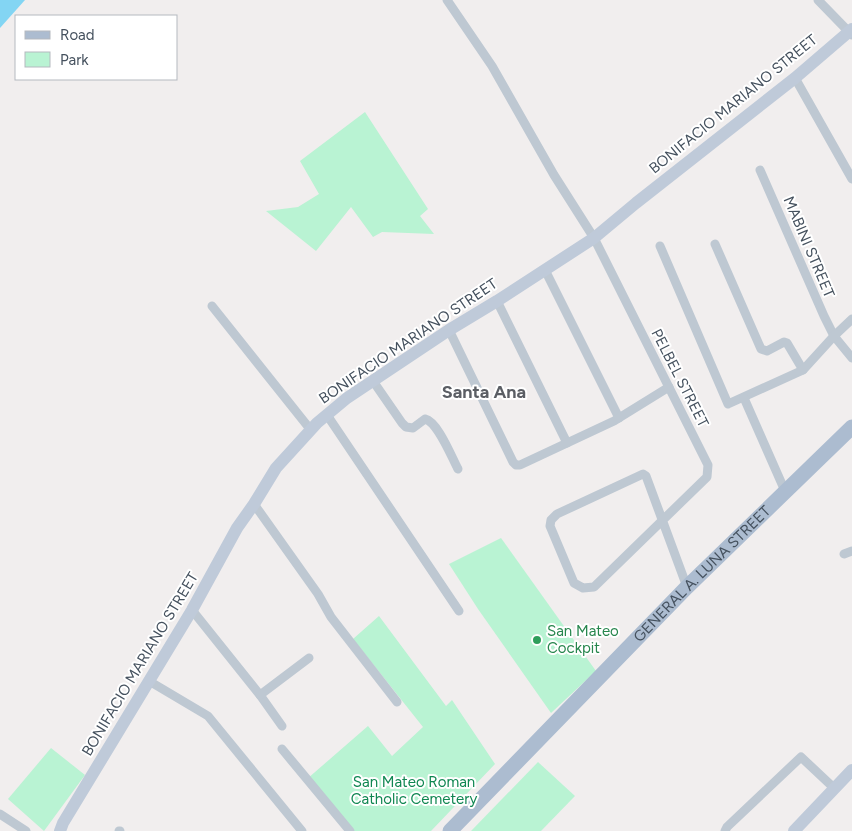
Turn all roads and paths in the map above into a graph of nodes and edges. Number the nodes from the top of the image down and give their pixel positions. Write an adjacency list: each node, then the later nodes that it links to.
1 (447, 0): 7 (street, PELBEL STREET)
2 (818, 0): 3 (street)
3 (851, 32): 4 (street, BONIFACIO MARIANO STREET)
4 (795, 78): 6 (street); 7 (street, BONIFACIO MARIANO STREET)
5 (760, 170): 15 (street, MABINI STREET)
6 (852, 179)
7 (594, 238): 10 (street, BONIFACIO MARIANO STREET); 19 (street, PELBEL STREET)
8 (715, 244): 17 (street)
9 (660, 246): 20 (street)
10 (545, 270): 11 (street, BONIFACIO MARIANO STREET); 22 (street)
11 (497, 301): 14 (street, BONIFACIO MARIANO STREET); 25 (street)
12 (212, 306): 24 (street)
13 (852, 320): 15 (street)
14 (449, 330): 18 (street, BONIFACIO MARIANO STREET); 25 (street)
15 (834, 336): 16 (street, MABINI STREET); 17 (street)
16 (852, 358)
17 (803, 370): 20 (street)
18 (373, 381): 21 (street, BONIFACIO MARIANO STREET); 26 (street)
19 (668, 387): 22 (street); 29 (street, PELBEL STREET)
20 (744, 398): 27 (street)
21 (327, 414): 24 (street, BONIFACIO MARIANO STREET); 32 (street)
22 (619, 418): 25 (street)
23 (852, 427): 27 (main road, GENERAL A. LUNA STREET)
24 (310, 429): 28 (street, BONIFACIO MARIANO STREET)
25 (566, 442)
26 (458, 469)
27 (785, 491): 30 (main road, GENERAL A. LUNA STREET)
28 (254, 504): 31 (street, BONIFACIO MARIANO STREET); 36 (street)
29 (663, 519): 29 (street, PELBEL STREET); 30 (street, PELBEL STREET)
30 (687, 587): 46 (main road, GENERAL A. LUNA STREET)
31 (192, 610): 34 (street, BONIFACIO MARIANO STREET); 35 (street)
32 (459, 611)
33 (309, 658): 35 (street)
34 (149, 681): 43 (street, BONIFACIO MARIANO STREET); 44 (street)
35 (260, 695): 37 (street)
36 (397, 702)
37 (282, 726)
38 (282, 749): 45 (street)
39 (852, 770): 40 (street)
40 (834, 788): 47 (street); 48 (street)
41 (0, 814): 42 (street)
42 (26, 831)
43 (60, 831)
44 (302, 831)
45 (350, 831)
46 (450, 831)
47 (725, 831)
48 (794, 831)

